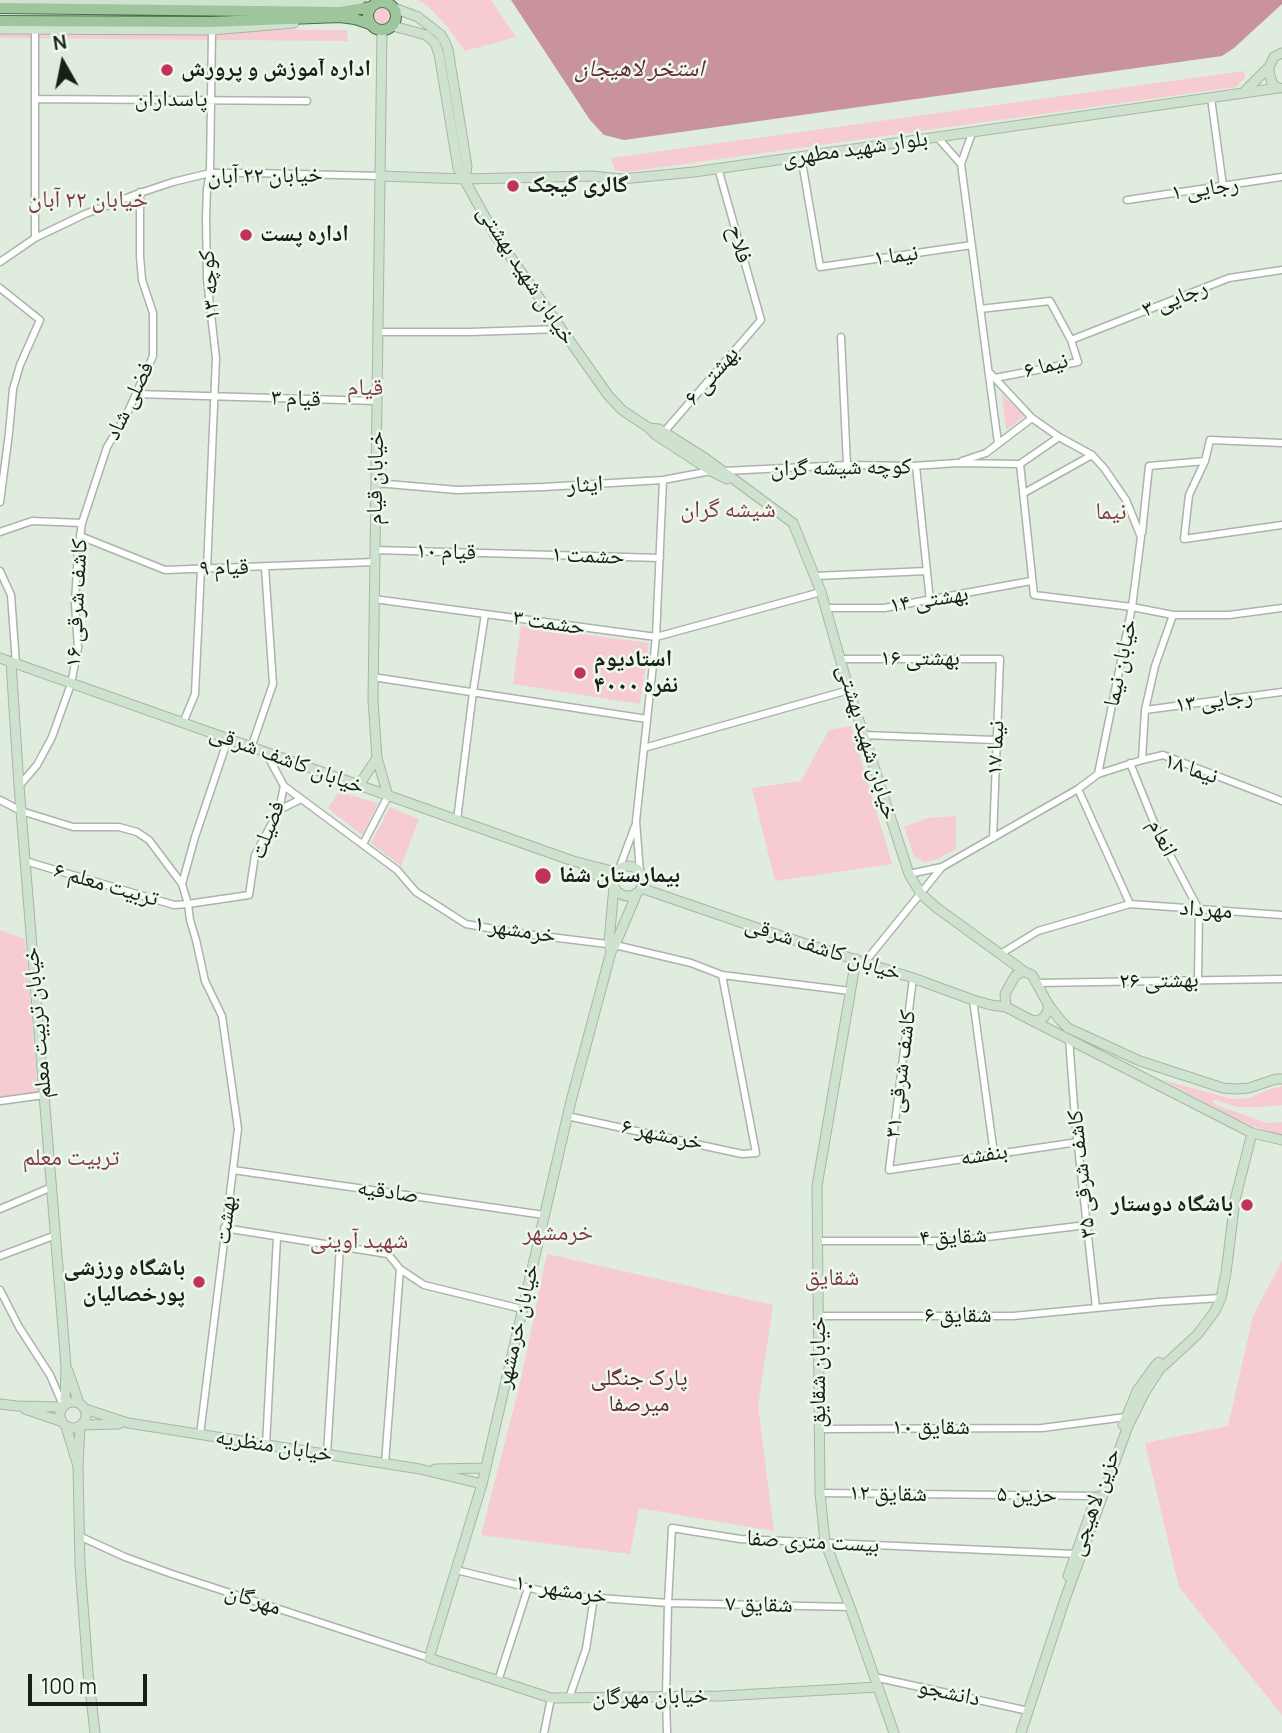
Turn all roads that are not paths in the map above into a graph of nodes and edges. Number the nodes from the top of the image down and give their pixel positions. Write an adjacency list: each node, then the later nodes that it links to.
1 (360, 0): 2 (main road)
2 (210, 1): 3 (main road)
3 (0, 2)
4 (373, 4): 5 (main road); 6 (main road); 9 (main road)
5 (392, 4): 10 (main road); 30 (main road)
6 (0, 8)
7 (355, 19): 8 (main road); 9 (main road); 13 (main road)
8 (0, 21)
9 (370, 24): 14 (main road)
10 (393, 26): 14 (main road); 30 (main road, خیابان شهید بهشتی)
11 (0, 29): 12 (main road)
12 (35, 29): 13 (main road); 19 (street)
13 (212, 30): 20 (street, کوچه ۱۳)
14 (382, 30): 28 (main road, خیابان قیام)
15 (1277, 56): 16 (main road); 17 (main road)
16 (1280, 88): 17 (main road, بلوار شهید مطهری)
17 (1243, 93): 18 (main road, بلوار شهید مطهری)
18 (1211, 98): 22 (main road, بلوار شهید مطهری); 31 (street)
19 (35, 99): 20 (street, پاسداران); 34 (street)
20 (212, 100): 21 (street, پاسداران); 27 (street, کوچه ۱۳)
21 (307, 101)
22 (972, 133): 23 (main road, بلوار شهید مطهری); 25 (street)
23 (938, 138): 24 (main road, بلوار شهید مطهری); 25 (street)
24 (801, 156): 26 (main road, بلوار شهید مطهری); 35 (street, نیما ۱)
25 (961, 164): 35 (street)
26 (718, 168): 30 (main road, بلوار شهید مطهری); 40 (street, فلاح)
27 (210, 173): 28 (street, خیابان ۲۲ آبان); 32 (street, خیابان ۲۲ آبان); 47 (street, کوچه ۱۳)
28 (380, 176): 30 (main road, خیابان ۲۲ آبان); 42 (main road, خیابان قیام)
29 (1282, 177): 31 (street, رجایی ۱)
30 (465, 178): 41 (main road, خیابان شهید بهشتی)
31 (1223, 186): 33 (street, رجایی ۱)
32 (140, 192): 34 (street, خیابان ۲۲ آبان); 46 (street, فضلی شاد)
33 (1128, 200)
34 (35, 238): 36 (street, خیابان ۲۲ آبان)
35 (972, 245): 39 (street)
36 (0, 262)
37 (1282, 270): 44 (street, رجایی ۳)
38 (0, 288): 53 (street)
39 (980, 309): 44 (street, نیما ۶); 45 (street)
40 (761, 320): 52 (street, بهشتی ۶)
41 (560, 329): 42 (street); 50 (main road, خیابان شهید بهشتی)
42 (378, 332): 48 (main road, خیابان قیام)
43 (841, 337): 61 (street)
44 (1070, 340): 45 (street, نیما ۶)
45 (992, 376): 49 (street, خیابان نیما); 55 (street)
46 (136, 394): 47 (street, قیام ۳); 70 (street, فضلی شاد)
47 (216, 397): 48 (street, قیام ۳); 80 (street, کوچه ۱۳)
48 (377, 401): 66 (main road, خیابان قیام)
49 (1032, 418): 54 (street, خیابان نیما); 55 (street)
50 (649, 428): 52 (main road, خیابان شهید بهشتی); 63 (main road, خیابان شهید بهشتی)
51 (0, 432): 53 (street)
52 (664, 432): 64 (main road, خیابان شهید بهشتی)
53 (9, 433): 69 (street)
54 (1059, 438): 57 (street, خیابان نیما); 60 (street)
55 (998, 443): 59 (street)
56 (1282, 443): 58 (street)
57 (1092, 455): 68 (street); 74 (street, خیابان نیما)
58 (1205, 461): 71 (street); 74 (street)
59 (957, 463): 60 (street); 62 (street, کوچه شیشه گران)
60 (1020, 464): 68 (street)
61 (847, 465): 62 (street, کوچه شیشه گران); 64 (street, کوچه شیشه گران)
62 (916, 466): 82 (street)
63 (711, 471): 65 (street, ایثار); 67 (main road, خیابان شهید بهشتی)
64 (724, 471): 67 (main road, خیابان شهید بهشتی)
65 (663, 480): 66 (street, ایثار); 77 (street)
66 (376, 483): 75 (main road, خیابان قیام)
67 (744, 488): 83 (main road, خیابان شهید بهشتی)
68 (1024, 493): 84 (street)
69 (0, 502)
70 (82, 523): 72 (street); 73 (street, کاشف شرقی ۱۶)
71 (1282, 525)
72 (0, 532)
73 (80, 536): 80 (street, قیام ۹); 99 (street, کاشف شرقی ۱۶)
74 (1141, 537): 88 (street, خیابان نیما)
75 (375, 550): 76 (street, قیام ۱۰); 78 (main road, خیابان قیام)
76 (517, 554): 77 (street, حشمت ۱)
77 (660, 558): 93 (street)
78 (375, 562): 79 (street, قیام ۹); 86 (main road, خیابان قیام)
79 (265, 567): 80 (street, قیام ۹); 109 (street)
80 (204, 569): 105 (street, کوچه ۱۳)
81 (0, 571): 97 (street)
82 (927, 571): 83 (street); 87 (street)
83 (815, 576): 85 (main road, خیابان شهید بهشتی)
84 (1031, 581): 87 (street, بهشتی ۱۴); 88 (street)
85 (821, 592): 89 (main road, خیابان شهید بهشتی); 93 (street)
86 (374, 599): 91 (street, حشمت ۳); 98 (main road, خیابان قیام)
87 (930, 601): 89 (street, بهشتی ۱۴)
88 (1132, 607): 92 (street); 115 (street, خیابان نیما)
89 (826, 608): 95 (main road, خیابان شهید بهشتی)
90 (1282, 608): 92 (street)
91 (485, 614): 93 (street, حشمت ۳); 101 (street)
92 (1172, 615): 103 (street)
93 (656, 637): 104 (street)
94 (0, 659): 97 (main road, خیابان کاشف شرقی)
95 (841, 659): 96 (street, بهشتی ۱۶); 100 (main road, خیابان شهید بهشتی)
96 (1000, 659): 108 (street, نیما ۱۷)
97 (17, 665): 99 (main road, خیابان کاشف شرقی); 117 (main road, خیابان تربیت معلم)
98 (373, 677): 101 (street); 112 (main road, خیابان قیام)
99 (71, 684): 105 (main road, خیابان کاشف شرقی); 117 (street, کاشف شرقی ۱۶)
100 (849, 690): 106 (main road, خیابان شهید بهشتی); 110 (street)
101 (472, 692): 104 (street); 126 (street)
102 (1282, 692): 103 (street, رجایی ۱۳)
103 (1145, 710): 113 (street)
104 (647, 719): 110 (street)
105 (183, 723): 107 (main road, خیابان کاشف شرقی)
106 (864, 735): 108 (street); 135 (main road, خیابان شهید بهشتی)
107 (228, 739): 109 (main road, خیابان کاشف شرقی); 136 (street)
108 (996, 740): 128 (street, نیما ۱۷)
109 (251, 748): 111 (main road, خیابان کاشف شرقی)
110 (644, 748): 127 (street)
111 (266, 753): 116 (main road, خیابان کاشف شرقی); 118 (street, فضیلت)
112 (377, 758): 116 (main road); 120 (main road, خیابان قیام)
113 (1142, 760): 114 (street, نیما ۱۸); 123 (street, نیما ۱۸)
114 (1130, 763): 115 (street, نیما ۱۸); 142 (street, انعام)
115 (1098, 774): 119 (street)
116 (359, 785): 120 (main road, خیابان کاشف شرقی)
117 (19, 786): 125 (main road, خیابان تربیت معلم)
118 (284, 786): 121 (street, فضیلت); 124 (street, فضیلت)
119 (1078, 789): 128 (street); 141 (street)
120 (388, 796): 126 (main road, خیابان کاشف شرقی); 129 (street)
121 (301, 799): 124 (street); 129 (street, فضیلت)
122 (0, 800): 125 (street)
123 (1282, 801)
124 (279, 810): 140 (street, فضیلت)
125 (21, 811): 130 (main road, خیابان تربیت معلم); 136 (street)
126 (457, 820): 131 (main road, خیابان کاشف شرقی)
127 (636, 821): 133 (street); 134 (street)
128 (993, 838): 132 (street)
129 (363, 844): 144 (street, خرمشهر ۱)
130 (25, 861): 140 (street, تربیت معلم ۶); 161 (main road, خیابان تربیت معلم)
131 (573, 862): 133 (main road); 137 (main road)
132 (942, 867): 135 (street); 139 (street)
133 (617, 870): 134 (main road); 137 (main road)
134 (640, 872): 138 (main road)
135 (909, 874): 139 (main road, خیابان شهید بهشتی)
136 (183, 884): 140 (street, بهشت)
137 (613, 886): 138 (main road); 144 (main road)
138 (639, 890): 144 (main road); 146 (main road, خیابان کاشف شرقی)
139 (921, 894): 145 (main road, خیابان شهید بهشتی); 146 (street)
140 (188, 904): 168 (street, بهشت)
141 (1130, 905): 142 (street, مهرداد); 145 (street, مهرداد)
142 (1199, 909): 143 (street, مهرداد); 151 (street)
143 (1282, 915)
144 (612, 947): 148 (street, خرمشهر ۱); 163 (main road, خیابان خرمشهر)
145 (1002, 953): 147 (main road, خیابان شهید بهشتی)
146 (861, 961): 149 (main road, خیابان کاشف شرقی); 153 (main road, خیابان شقایق)
147 (1025, 972): 152 (main road); 156 (main road)
148 (722, 975): 153 (street, خرمشهر ۱); 163 (street, خرمشهر ۶)
149 (912, 978): 154 (main road, خیابان کاشف شرقی); 169 (street, کاشف شرقی ۳۱)
150 (1282, 979): 151 (street, بهشتی ۲۶)
151 (1198, 981): 152 (street, بهشتی ۲۶)
152 (1037, 983): 155 (main road)
153 (850, 991): 177 (main road, خیابان شقایق)
154 (973, 1000): 156 (main road, خیابان کاشف شرقی); 167 (street)
155 (1048, 1004): 157 (main road); 158 (main road)
156 (1006, 1007): 157 (main road)
157 (1033, 1021): 159 (main road)
158 (1068, 1028): 159 (street, کاشف شرقی ۳۵); 160 (main road)
159 (1069, 1039): 164 (main road); 166 (street, کاشف شرقی ۳۵)
160 (1282, 1079)
161 (44, 1095): 162 (street); 170 (main road, خیابان تربیت معلم)
162 (0, 1101)
163 (568, 1116): 172 (main road, خیابان خرمشهر)
164 (1252, 1133): 165 (main road); 182 (main road, حزین لاهیجی)
165 (1282, 1140)
166 (1078, 1142): 167 (street, بنفشه); 173 (street, کاشف شرقی ۳۵)
167 (994, 1154): 169 (street, بنفشه)
168 (233, 1170): 172 (street, صادقیه); 174 (street, بهشت)
169 (890, 1170)
170 (52, 1187): 171 (street); 175 (main road, خیابان تربیت معلم)
171 (0, 1209)
172 (544, 1214): 184 (main road, خیابان خرمشهر)
173 (1087, 1225): 177 (street, شقایق ۴); 183 (street, کاشف شرقی ۳۵)
174 (225, 1228): 176 (street); 196 (street, بهشت)
175 (56, 1235): 179 (street); 186 (main road, خیابان تربیت معلم)
176 (277, 1237): 178 (street); 197 (street)
177 (818, 1241): 185 (main road, خیابان شقایق)
178 (340, 1247): 180 (street); 198 (street)
179 (0, 1256)
180 (400, 1269): 184 (street); 199 (street)
181 (0, 1290): 189 (street)
182 (1221, 1298): 183 (street, شقایق ۶); 191 (main road, حزین لاهیجی); 209 (main road, حزین لاهیجی)
183 (1096, 1308): 185 (street, شقایق ۶)
184 (522, 1309): 201 (main road, خیابان خرمشهر)
185 (819, 1317): 195 (main road, خیابان شقایق)
186 (66, 1366): 189 (main road); 190 (main road)
187 (0, 1404): 188 (main road)
188 (17, 1406): 189 (main road); 193 (main road)
189 (63, 1406): 190 (main road); 193 (main road)
190 (82, 1406): 192 (main road); 194 (main road)
191 (1126, 1417): 195 (street, شقایق ۱۰); 206 (main road, حزین لاهیجی)
192 (128, 1423): 194 (main road); 196 (main road, خیابان منظریه)
193 (63, 1424): 194 (main road); 200 (main road)
194 (81, 1425): 200 (main road)
195 (820, 1429): 204 (main road, خیابان شقایق)
196 (200, 1435): 197 (main road, خیابان منظریه)
197 (266, 1445): 198 (main road, خیابان منظریه)
198 (327, 1454): 199 (main road, خیابان منظریه)
199 (385, 1463): 202 (main road, خیابان منظریه)
200 (78, 1466): 207 (main road)
201 (486, 1468): 202 (main road); 203 (main road, خیابان خرمشهر)
202 (421, 1469): 203 (main road)
203 (482, 1483): 210 (main road, خیابان خرمشهر)
204 (820, 1493): 205 (street, شقایق ۱۲); 208 (main road, خیابان شقایق)
205 (957, 1495): 206 (street, حزین ۵)
206 (1097, 1496): 209 (main road, حزین لاهیجی)
207 (79, 1536): 215 (street, مهرگان); 222 (main road)
208 (825, 1542): 209 (street, بیست متری صفا); 213 (street, بیست متری صفا); 214 (main road, خیابان شقایق)
209 (1078, 1555): 221 (main road, حزین لاهیجی); 226 (main road, حزین لاهیجی)
210 (456, 1570): 211 (street, خرمشهر ۱۰); 215 (main road, خیابان خرمشهر)
211 (528, 1588): 212 (street, خرمشهر ۱۰); 216 (street)
212 (594, 1597): 213 (street, خرمشهر ۱۰); 220 (street)
213 (668, 1603): 214 (street, شقایق ۷); 218 (street)
214 (850, 1608): 217 (main road, خیابان شقایق)
215 (429, 1658): 216 (main road, خیابان مهرگان)
216 (498, 1681): 219 (main road, خیابان مهرگان)
217 (876, 1682): 218 (main road, خیابان مهرگان); 221 (street, دانشجو); 225 (main road, خیابان شقایق)
218 (666, 1697): 220 (main road, خیابان مهرگان); 224 (street)
219 (551, 1698): 220 (main road, خیابان مهرگان); 223 (street)
220 (569, 1698)
221 (1024, 1710): 226 (main road, حزین لاهیجی)
222 (95, 1733)
223 (544, 1733)
224 (667, 1733)
225 (894, 1733)
226 (1019, 1733)

